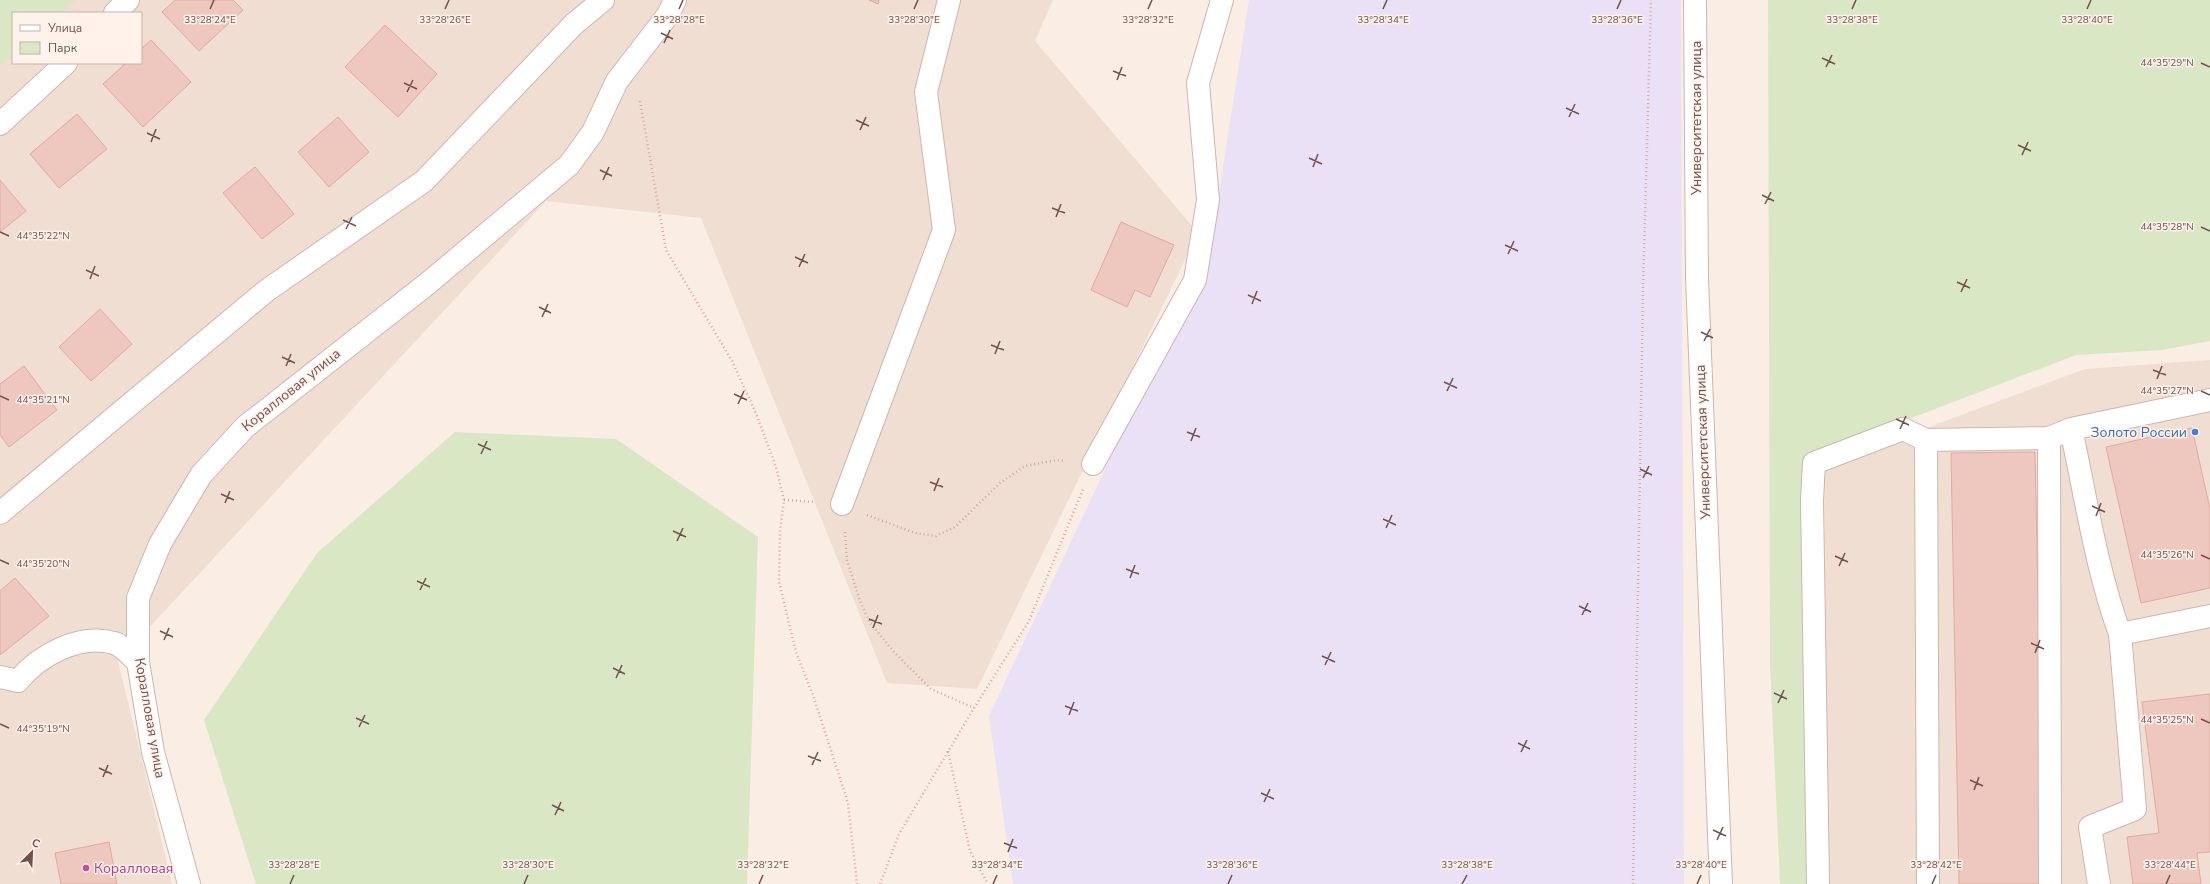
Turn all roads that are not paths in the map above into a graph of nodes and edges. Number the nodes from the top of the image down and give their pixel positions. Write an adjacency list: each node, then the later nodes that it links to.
1 (128, 0): 7 (street)
2 (603, 0): 16 (street)
3 (675, 0): 19 (street, Коралловая улица)
4 (949, 0): 15 (street)
5 (1222, 0): 14 (street)
6 (1695, 0): 22 (street, Университетская улица)
7 (116, 12)
8 (65, 64): 9 (street)
9 (0, 124)
10 (2210, 400): 11 (street)
11 (2071, 429): 12 (street); 18 (street)
12 (2049, 438): 13 (street); 25 (street)
13 (1926, 440): 23 (street); 24 (street)
14 (1093, 464)
15 (842, 504)
16 (0, 513)
17 (2210, 616): 18 (street)
18 (2120, 634): 26 (street)
19 (138, 662): 20 (street); 21 (street, Коралловая улица)
20 (0, 677)
21 (189, 884)
22 (1721, 884)
23 (1818, 884)
24 (1928, 884)
25 (2050, 884)
26 (2099, 884)

